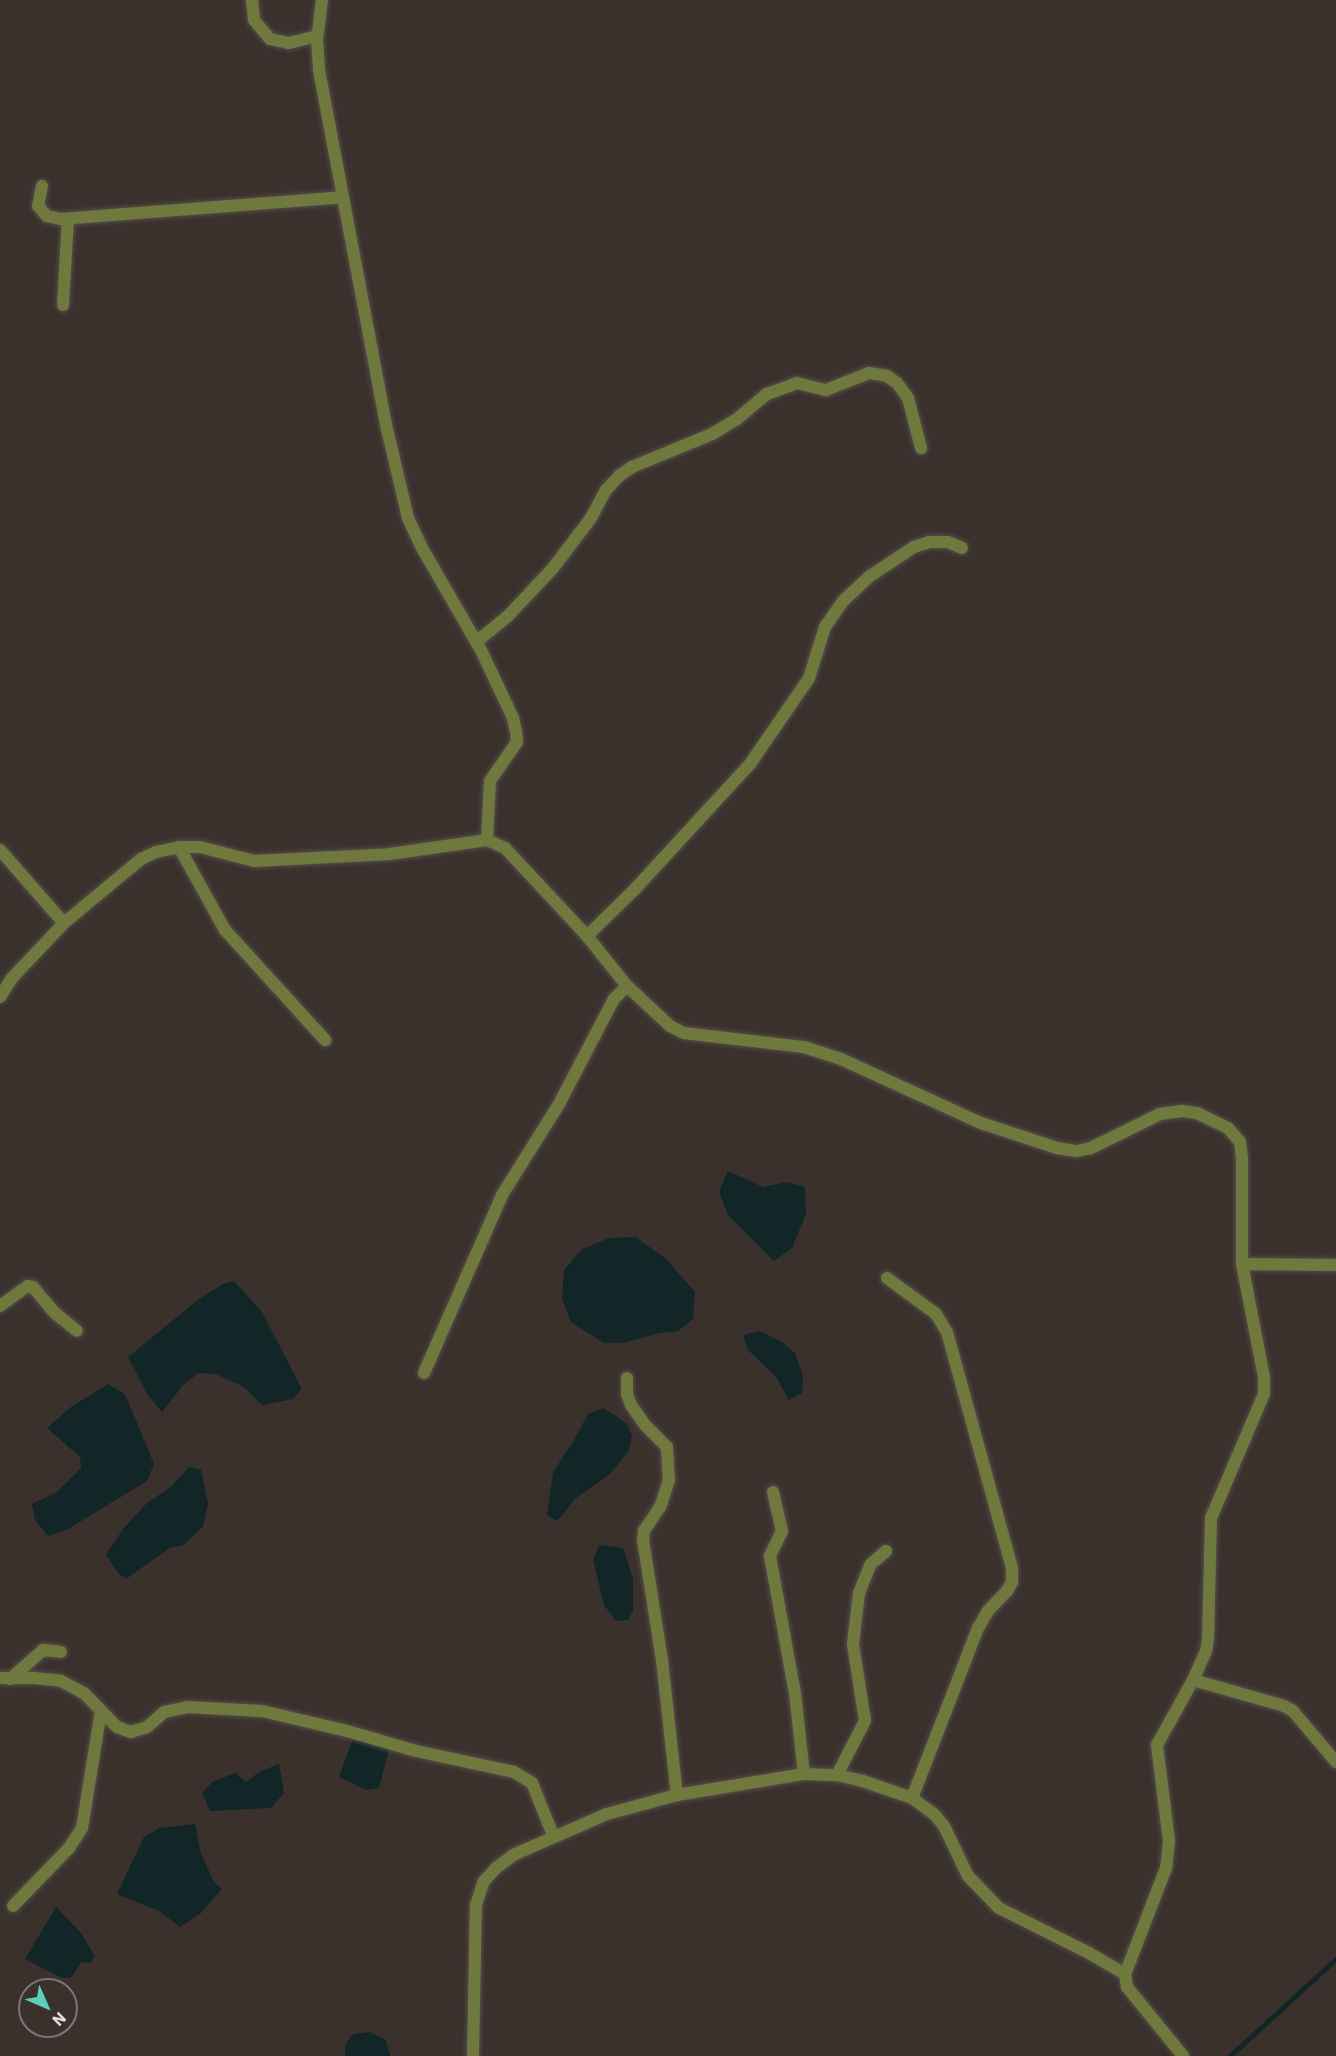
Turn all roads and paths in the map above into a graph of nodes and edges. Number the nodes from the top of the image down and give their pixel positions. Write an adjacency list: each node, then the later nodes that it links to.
1 (252, 0): 3 (street)
2 (322, 0): 3 (street)
3 (317, 36): 5 (street)
4 (42, 186): 6 (street)
5 (343, 197): 6 (street); 10 (street)
6 (68, 219): 7 (street)
7 (63, 305)
8 (921, 448): 10 (street)
9 (962, 548): 15 (street)
10 (476, 642): 11 (street)
11 (487, 840): 12 (street); 15 (street)
12 (179, 847): 14 (street); 18 (street)
13 (0, 850): 14 (street)
14 (64, 923): 17 (street)
15 (586, 936): 16 (street)
16 (627, 986): 19 (street); 24 (street)
17 (0, 997)
18 (325, 1040)
19 (1242, 1264): 20 (street); 30 (street)
20 (1336, 1265)
21 (887, 1278): 36 (street)
22 (0, 1306): 23 (street)
23 (77, 1331)
24 (424, 1373)
25 (627, 1378): 35 (street)
26 (773, 1492): 33 (street)
27 (886, 1551): 34 (street)
28 (61, 1652): 29 (street)
29 (5, 1679): 31 (street)
30 (1193, 1680): 32 (street); 39 (street)
31 (100, 1711): 37 (street); 38 (street)
32 (1336, 1762)
33 (804, 1774): 34 (street); 35 (street)
34 (837, 1776): 36 (street)
35 (677, 1794): 37 (street)
36 (912, 1798): 39 (street)
37 (553, 1835): 40 (street)
38 (13, 1906)
39 (1125, 1974): 41 (street)
40 (473, 2056)
41 (1183, 2056)

